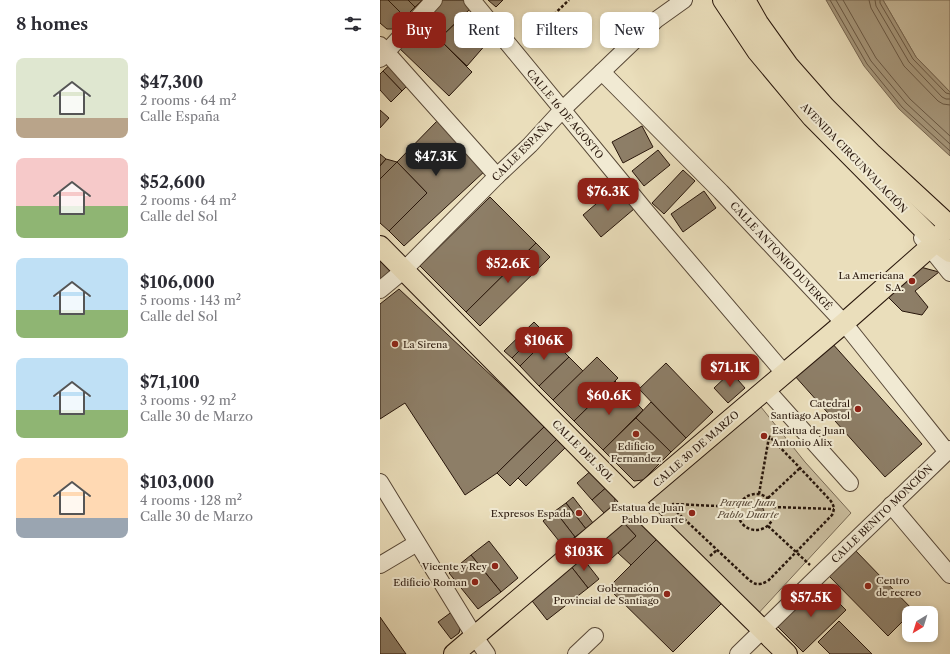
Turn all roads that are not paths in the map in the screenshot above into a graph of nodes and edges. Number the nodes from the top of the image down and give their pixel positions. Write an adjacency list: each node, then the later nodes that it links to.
1 (434, 0): 6 (street)
2 (472, 0): 8 (street, CALLE 16 DE AGOSTO)
3 (684, 0): 7 (street, CALLE ESPAÑA)
4 (724, 0): 12 (main road, AVENIDA CIRCUNVALACIÓN)
5 (745, 0): 10 (main road, AVENIDA CIRCUNVALACIÓN)
6 (382, 52): 9 (street)
7 (602, 72): 8 (street, CALLE ESPAÑA); 16 (street, CALLE ANTONIO DUVERGÉ)
8 (562, 110): 9 (street, CALLE ESPAÑA); 17 (street, CALLE 16 DE AGOSTO)
9 (497, 176): 13 (street, CALLE ESPAÑA)
10 (950, 226): 12 (main road, CALLE 30 DE MARZO)
11 (380, 246): 13 (main road, CALLE DEL SOL)
12 (938, 247): 14 (street); 16 (main road, CALLE 30 DE MARZO)
13 (404, 270): 15 (street, CALLE ESPAÑA); 22 (main road, CALLE DEL SOL)
14 (950, 273)
15 (380, 290)
16 (844, 323): 17 (main road, CALLE 30 DE MARZO); 19 (street, CALLE ANTONIO DUVERGÉ)
17 (784, 374): 18 (main road, CALLE 30 DE MARZO)
18 (766, 389): 20 (street); 22 (main road, CALLE 30 DE MARZO)
19 (948, 451): 23 (street, CALLE BENITO MONCIÓN)
20 (850, 483)
21 (381, 486): 24 (street)
22 (633, 502): 27 (main road, CALLE DEL SOL); 29 (main road, CALLE 30 DE MARZO)
23 (891, 505): 26 (street); 27 (street, CALLE BENITO MONCIÓN)
24 (417, 543): 25 (street); 29 (street)
25 (380, 565)
26 (950, 575)
27 (763, 629): 33 (street, CALLE BENITO MONCIÓN); 34 (main road, CALLE DEL SOL)
28 (595, 636): 32 (street)
29 (475, 637): 30 (main road, CALLE 30 DE MARZO); 31 (street)
30 (454, 654)
31 (487, 654)
32 (576, 654)
33 (738, 654)
34 (787, 654)

